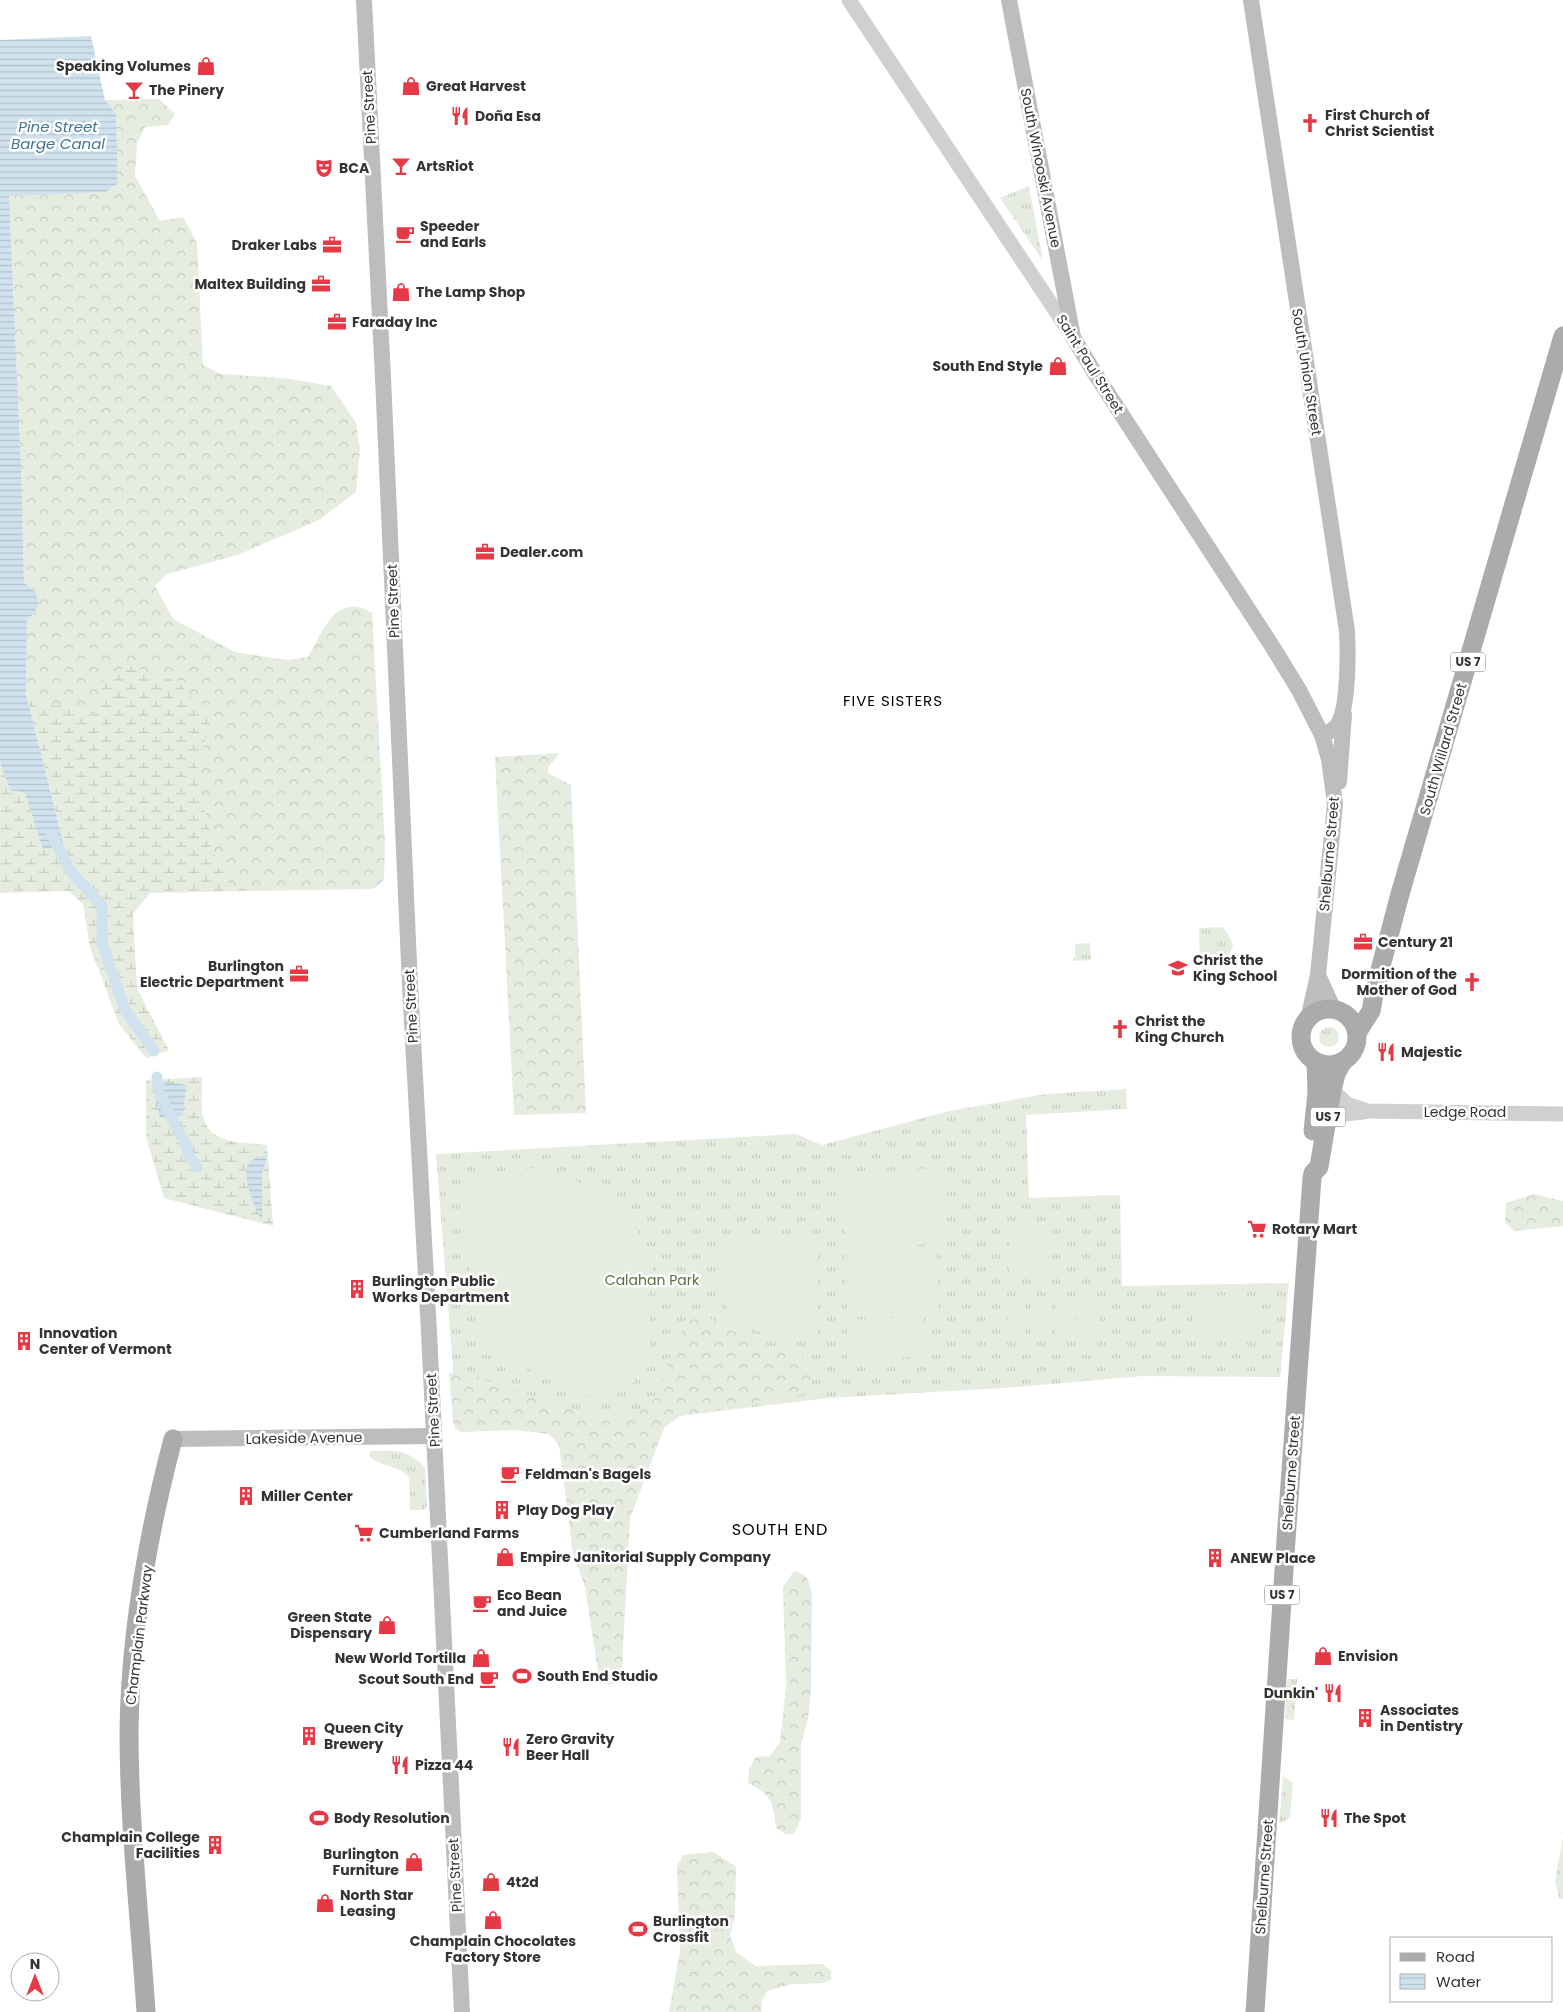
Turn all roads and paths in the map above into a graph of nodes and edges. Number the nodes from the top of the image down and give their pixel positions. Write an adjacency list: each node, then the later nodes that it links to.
1 (364, 0): 21 (main road, Pine Street)
2 (849, 0): 6 (street, Saint Paul Street)
3 (1009, 0): 6 (main road, South Winooski Avenue)
4 (1251, 0): 7 (main road, South Union Street)
5 (1563, 336): 11 (main road, South Willard Street / US 7)
6 (1073, 337): 8 (main road, Saint Paul Street)
7 (1344, 708): 8 (main road, South Union Street); 9 (main road)
8 (1322, 735): 9 (main road, Shelburne Street)
9 (1335, 804): 10 (main road, Shelburne Street)
10 (1318, 975): 12 (main road); 13 (main road, Shelburne Street)
11 (1375, 990): 12 (main road); 14 (main road, South Willard Street / US 7)
12 (1338, 1010): 13 (main road); 14 (main road)
13 (1309, 1015): 16 (main road, Shelburne Street)
14 (1357, 1033): 15 (main road, Shelburne Street)
15 (1343, 1061): 16 (main road); 17 (main road, Shelburne Street / US 7)
16 (1316, 1063): 19 (main road, Shelburne Street / US 7)
17 (1332, 1090): 18 (street, Ledge Road); 19 (main road, Shelburne Street / US 7)
18 (1368, 1111): 19 (street, Ledge Road); 20 (street, Ledge Road)
19 (1322, 1113): 25 (main road, Shelburne Street / US 7)
20 (1563, 1114)
21 (434, 1436): 22 (main road, Lakeside Avenue); 24 (main road, Pine Street)
22 (173, 1439): 23 (main road, Champlain Parkway)
23 (146, 2012)
24 (462, 2012)
25 (1255, 2012)

